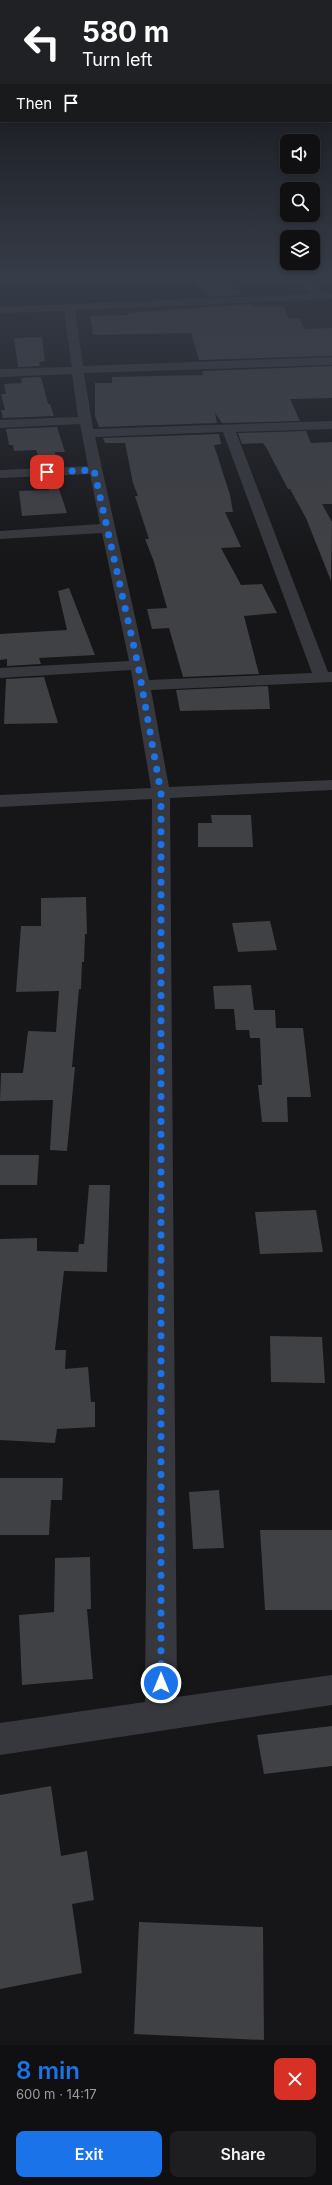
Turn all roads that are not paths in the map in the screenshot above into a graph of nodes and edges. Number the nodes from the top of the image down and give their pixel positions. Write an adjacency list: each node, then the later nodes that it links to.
1 (41, 371): 3 (street)
2 (78, 371): 6 (street)
3 (0, 373)
4 (0, 424): 6 (street)
5 (332, 425): 7 (street)
6 (86, 427): 7 (street); 8 (street)
7 (228, 429): 14 (street)
8 (94, 470): 9 (street); 10 (street)
9 (0, 474)
10 (109, 528): 11 (street); 12 (street)
11 (0, 535)
12 (138, 665): 13 (street); 15 (street)
13 (0, 673)
14 (327, 677): 15 (street)
15 (142, 685): 17 (street)
16 (332, 785): 17 (street)
17 (161, 793): 18 (street); 20 (street)
18 (0, 801)
19 (332, 1690): 20 (street)
20 (161, 1715): 21 (street)
21 (0, 1739)

